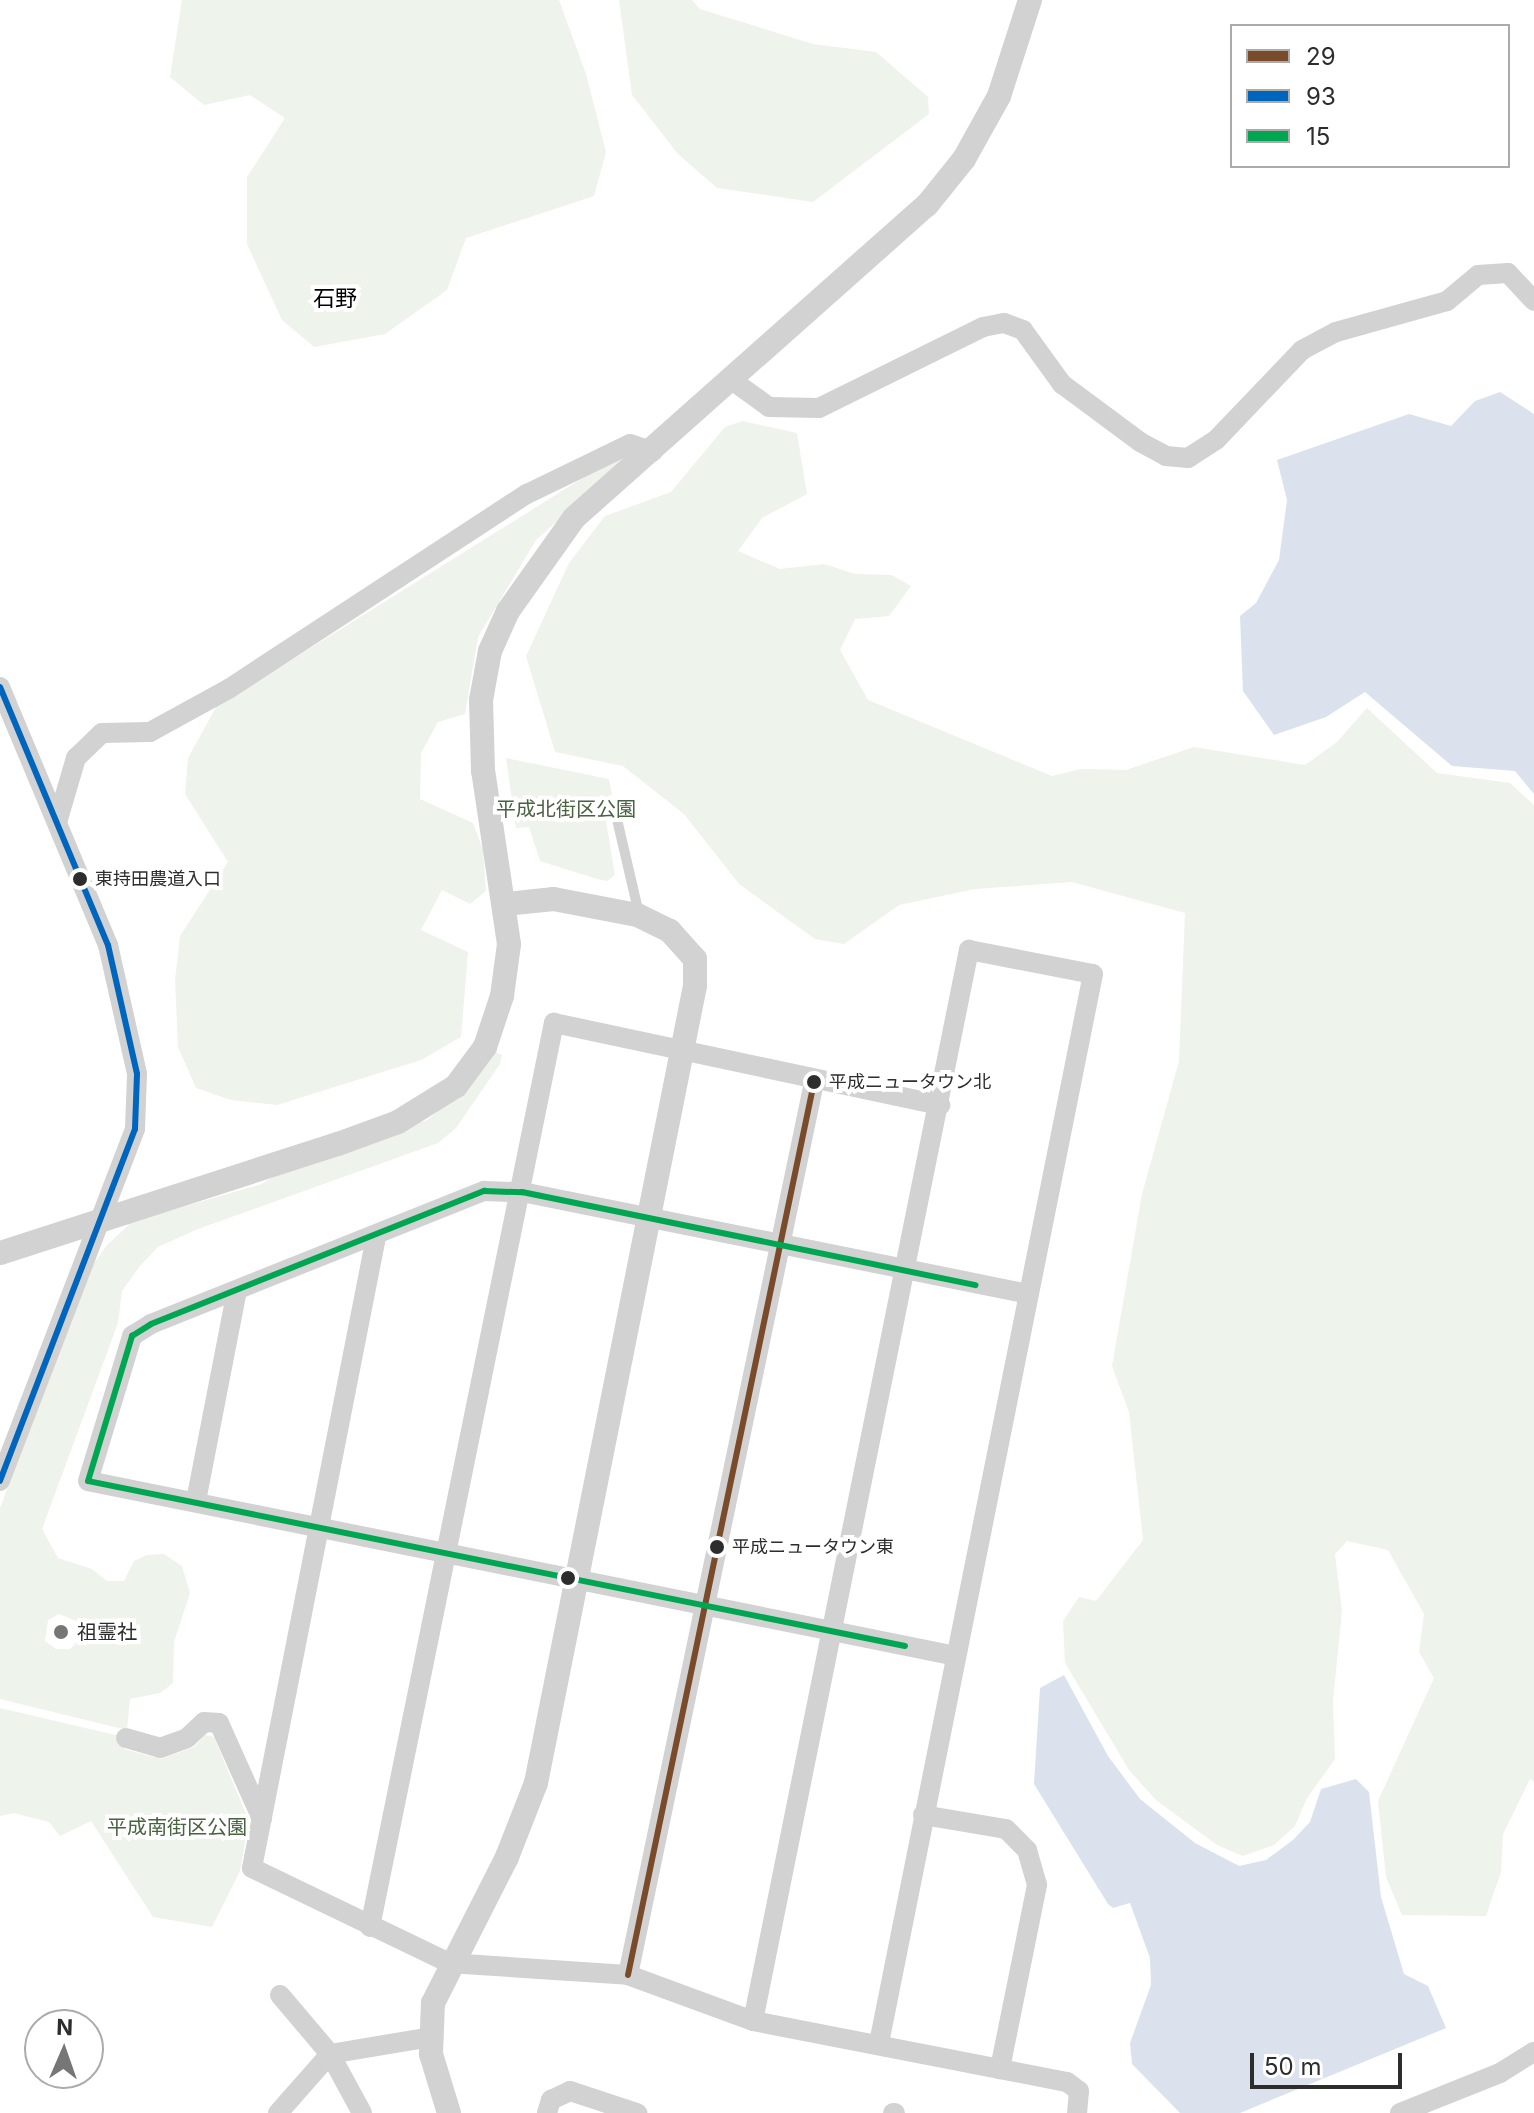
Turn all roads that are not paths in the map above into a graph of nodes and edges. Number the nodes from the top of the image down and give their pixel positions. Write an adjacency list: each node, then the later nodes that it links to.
1 (1030, 0): 3 (street)
2 (1534, 301): 3 (street)
3 (733, 381): 4 (street)
4 (653, 452): 7 (street); 8 (street)
5 (0, 687): 7 (street)
6 (616, 815): 9 (lane)
7 (58, 819): 15 (street)
8 (506, 904): 9 (street); 15 (street)
9 (640, 916): 10 (street)
10 (681, 1050): 11 (street); 13 (street); 14 (street)
11 (814, 1082): 12 (street); 17 (street)
12 (940, 1105): 19 (street); 21 (street)
13 (522, 1192): 14 (street); 16 (street); 25 (street)
14 (647, 1219): 17 (street); 26 (street)
15 (103, 1220): 18 (street); 22 (street)
16 (376, 1237): 20 (street); 24 (street)
17 (782, 1246): 19 (street); 27 (street)
18 (0, 1253)
19 (905, 1272): 21 (street); 28 (street)
20 (237, 1291): 23 (street); 23 (street)
21 (1029, 1294): 29 (street)
22 (0, 1481)
23 (196, 1501): 24 (street)
24 (321, 1529): 25 (street); 32 (street)
25 (447, 1554): 26 (street); 33 (street)
26 (576, 1582): 27 (street); 34 (street)
27 (705, 1605): 28 (street); 35 (street)
28 (831, 1631): 29 (street); 37 (street)
29 (956, 1656): 31 (street)
30 (126, 1738): 32 (street)
31 (923, 1815): 39 (street); 42 (street)
32 (262, 1819): 33 (street)
33 (370, 1927): 34 (street)
34 (449, 1963): 35 (street); 38 (street)
35 (628, 1975): 37 (street)
36 (280, 1995): 41 (street)
37 (753, 2021): 39 (street)
38 (432, 2037): 41 (street); 45 (street)
39 (879, 2043): 42 (street)
40 (1534, 2052): 49 (street)
41 (330, 2054): 43 (street); 44 (street)
42 (1000, 2069): 48 (street)
43 (278, 2113)
44 (362, 2113)
45 (449, 2113)
46 (547, 2113): 47 (street)
47 (637, 2113)
48 (1077, 2113)
49 (1400, 2113)

